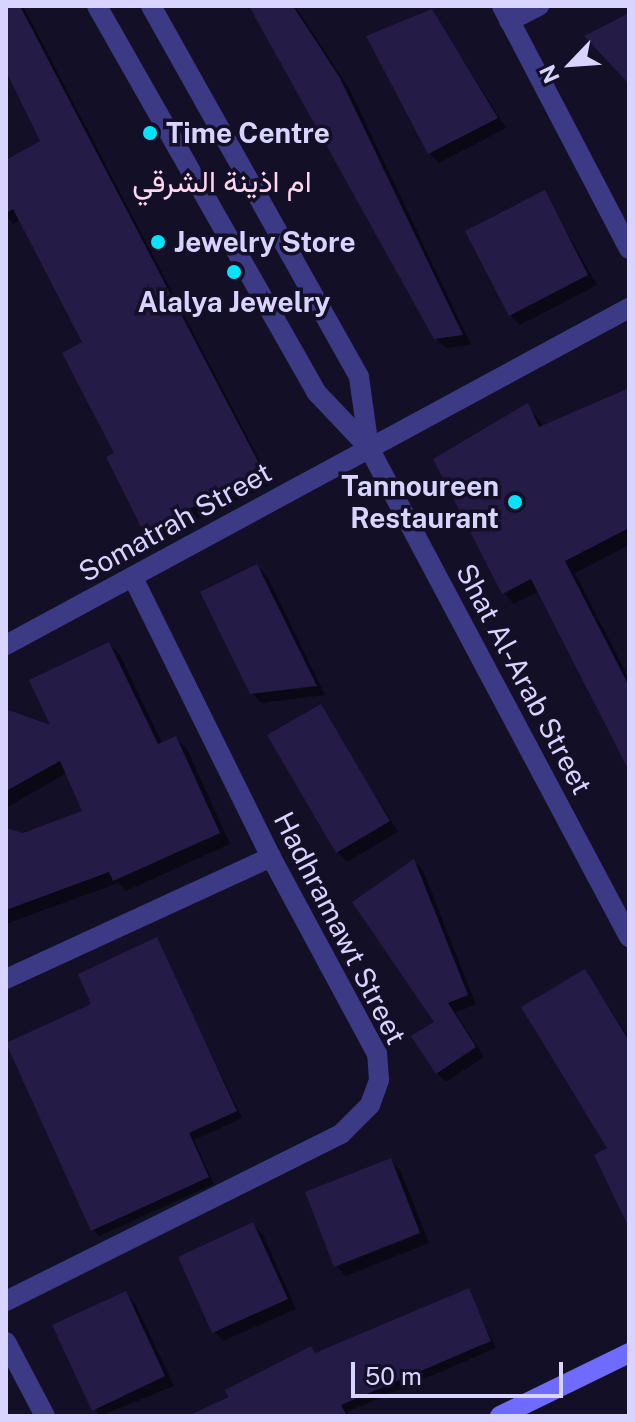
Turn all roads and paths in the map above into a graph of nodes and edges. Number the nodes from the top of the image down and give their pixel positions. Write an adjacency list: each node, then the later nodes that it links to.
1 (97, 6): 7 (street, Shat Al-Arab Street)
2 (151, 6): 7 (street, Shat Al-Arab Street)
3 (539, 6): 4 (street)
4 (505, 13): 5 (street)
5 (629, 249)
6 (629, 308): 7 (street, Somatrah Street)
7 (369, 448): 8 (street, Somatrah Street); 11 (street, Shat Al-Arab Street)
8 (133, 578): 9 (street, Somatrah Street); 10 (street, Hadhramawt Street)
9 (6, 645)
10 (271, 857): 12 (street); 13 (street, Hadhramawt Street)
11 (629, 937)
12 (6, 979)
13 (6, 1301)
14 (6, 1342): 16 (street)
15 (629, 1353): 17 (main road)
16 (45, 1416)
17 (500, 1416)

